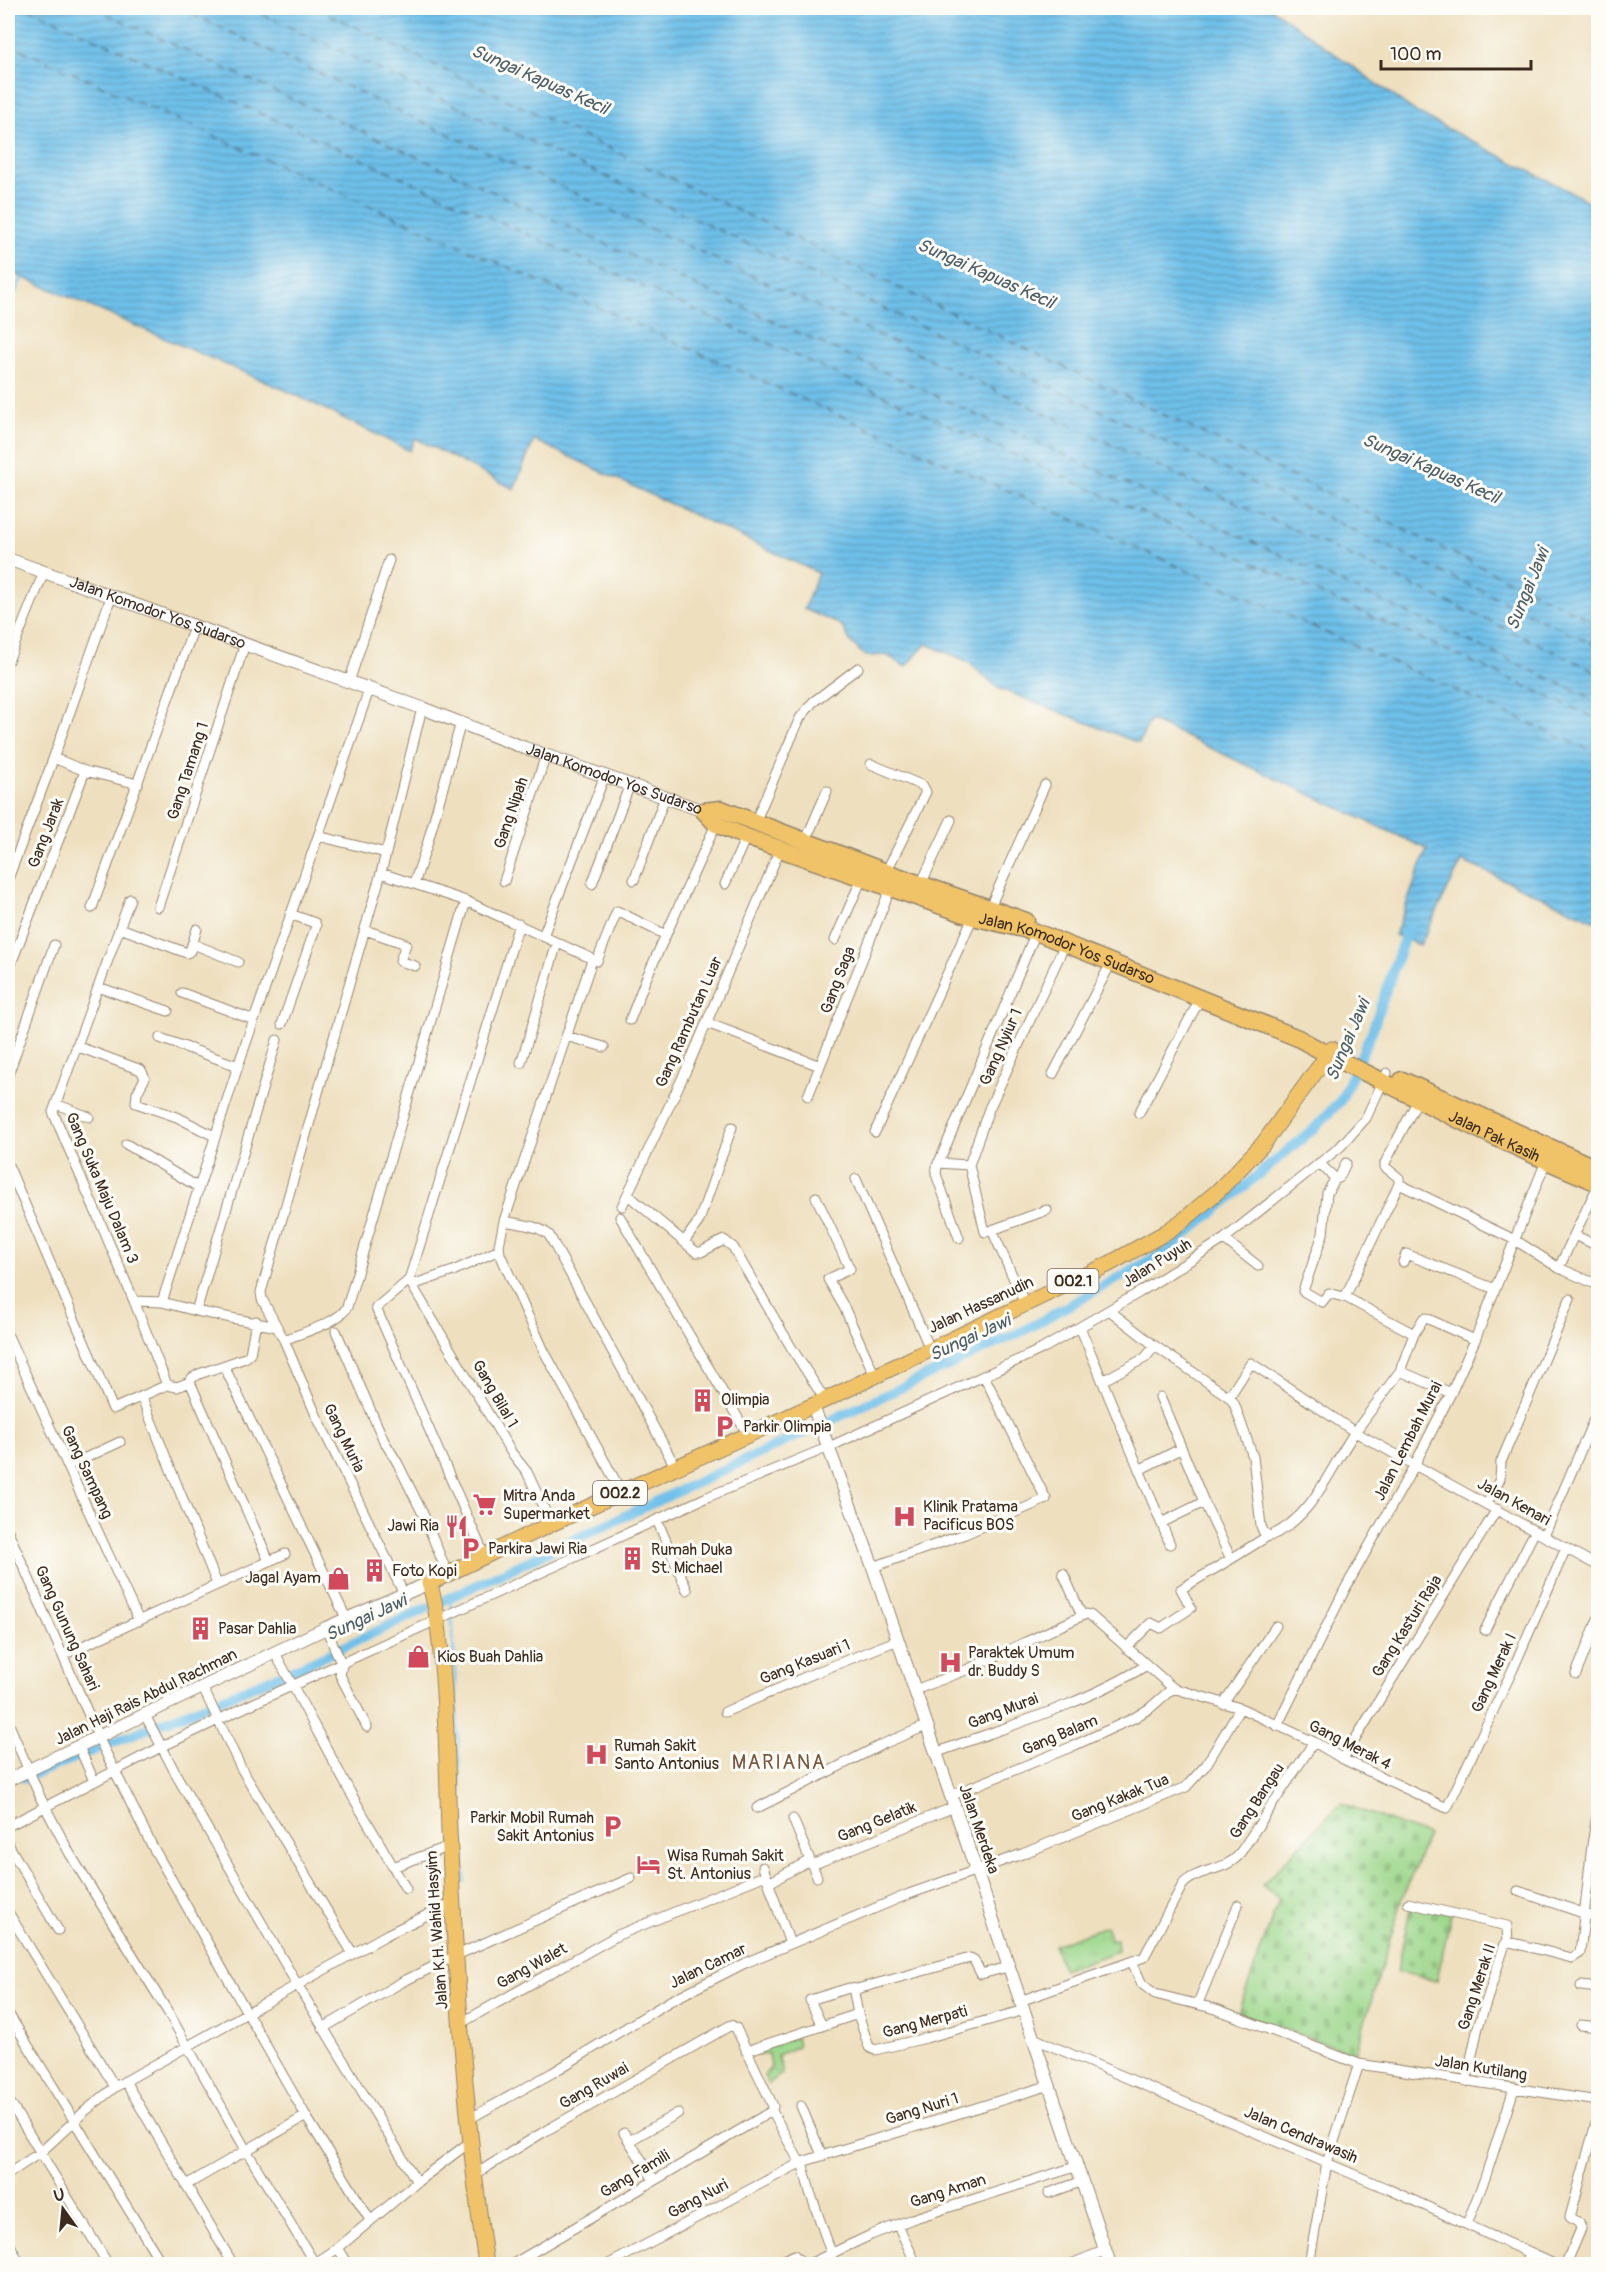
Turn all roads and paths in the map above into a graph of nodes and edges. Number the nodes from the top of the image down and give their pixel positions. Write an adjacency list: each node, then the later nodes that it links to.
1 (8, 559): 3 (street, Jalan Komodor Yos Sudarso)
2 (388, 560): 9 (street)
3 (44, 572): 4 (street, Jalan Komodor Yos Sudarso); 7 (street)
4 (111, 597): 5 (street, Jalan Komodor Yos Sudarso); 14 (street)
5 (194, 627): 6 (street, Jalan Komodor Yos Sudarso); 18 (street)
6 (245, 644): 9 (street, Jalan Komodor Yos Sudarso); 43 (street, Gang Tamang 1)
7 (8, 661)
8 (858, 668): 26 (street)
9 (349, 682): 10 (street, Jalan Komodor Yos Sudarso)
10 (369, 690): 11 (street, Jalan Komodor Yos Sudarso); 27 (street)
11 (422, 708): 12 (street, Jalan Komodor Yos Sudarso); 30 (street)
12 (461, 722): 13 (street, Jalan Komodor Yos Sudarso); 37 (street)
13 (546, 755): 17 (street, Jalan Komodor Yos Sudarso); 35 (street, Gang Nipah)
14 (54, 758): 16 (street); 33 (street)
15 (872, 764): 32 (street, Gang Saga)
16 (85, 771): 18 (street); 64 (street, Gang Jarak)
17 (605, 775): 19 (street, Jalan Komodor Yos Sudarso); 54 (street)
18 (138, 784): 44 (street)
19 (630, 784): 22 (street, Jalan Komodor Yos Sudarso); 38 (street)
20 (1045, 785): 45 (street)
21 (827, 791): 28 (street)
22 (665, 797): 23 (street, Jalan Komodor Yos Sudarso); 34 (street)
23 (705, 811): 25 (highway, Jalan Komodor Yos Sudarso); 26 (highway)
24 (951, 820): 40 (street)
25 (716, 824): 26 (highway, Jalan Komodor Yos Sudarso); 53 (street)
26 (750, 830): 28 (highway); 29 (highway, Jalan Komodor Yos Sudarso); 39 (street)
27 (318, 836): 30 (street); 46 (street)
28 (805, 842): 32 (highway)
29 (780, 849): 36 (highway, Jalan Komodor Yos Sudarso); 71 (street, Gang Rambutan Luar)
30 (386, 853): 31 (street)
31 (381, 873): 37 (street); 51 (street)
32 (891, 878): 36 (highway, Jalan Komodor Yos Sudarso); 40 (highway, Jalan Komodor Yos Sudarso); 47 (highway, Jalan Komodor Yos Sudarso); 81 (street, Gang Saga)
33 (8, 879)
34 (634, 880)
35 (504, 881)
36 (860, 883): 55 (street)
37 (414, 884): 42 (street)
38 (592, 884)
39 (725, 884)
40 (921, 884): 45 (highway, Jalan Komodor Yos Sudarso)
41 (130, 899): 49 (street, Gang Suka Maju Dalam 3)
42 (466, 900): 48 (street); 140 (street)
43 (158, 907)
44 (92, 908)
45 (989, 909): 78 (highway, Jalan Komodor Yos Sudarso)
46 (290, 914): 69 (street); 72 (street)
47 (974, 917): 52 (highway, Jalan Komodor Yos Sudarso); 91 (street)
48 (519, 924): 54 (street); 124 (street)
49 (120, 928): 57 (street); 65 (street, Gang Suka Maju Dalam 3)
50 (197, 929): 57 (street)
51 (365, 930): 63 (street); 135 (street, Gang Muria)
52 (1036, 932): 58 (highway, Jalan Komodor Yos Sudarso); 96 (street)
53 (666, 935): 60 (street); 70 (street)
54 (543, 936): 56 (street)
55 (836, 940)
56 (557, 943): 60 (street); 79 (street)
57 (193, 944): 61 (street)
58 (1065, 944): 62 (highway, Jalan Komodor Yos Sudarso); 100 (street, Gang Nyiur 1)
59 (54, 945): 83 (street)
60 (592, 960): 73 (street)
61 (238, 962)
62 (1111, 963): 67 (highway, Jalan Komodor Yos Sudarso); 82 (street)
63 (415, 966)
64 (8, 972)
65 (98, 987): 68 (street); 76 (street, Gang Suka Maju Dalam 3)
66 (182, 993): 69 (street)
67 (1200, 999): 78 (highway, Jalan Komodor Yos Sudarso); 88 (street)
68 (168, 1011)
69 (254, 1020): 80 (street)
70 (630, 1020)
71 (707, 1023): 81 (street); 107 (street, Gang Rambutan Luar)
72 (282, 1024)
73 (571, 1037): 77 (street); 112 (street)
74 (160, 1038): 80 (street)
75 (277, 1040): 133 (street)
76 (76, 1046): 87 (street, Gang Suka Maju Dalam 3); 92 (street)
77 (604, 1047)
78 (1329, 1052): 84 (highway, Jalan Komodor Yos Sudarso); 131 (main road, Jalan Hassanudin / 002.1)
79 (521, 1063)
80 (238, 1066): 92 (street)
81 (820, 1066): 85 (street, Gang Saga)
82 (1053, 1074)
83 (8, 1076)
84 (1385, 1077): 86 (highway, Jalan Pak Kasih); 93 (highway, Jalan Pak Kasih); 97 (street, Jalan Puyuh)
85 (807, 1096)
86 (1418, 1100): 93 (highway, Jalan Pak Kasih); 104 (street)
87 (56, 1104): 89 (street); 129 (street, Gang Suka Maju Dalam 3)
88 (1140, 1113)
89 (90, 1117)
90 (732, 1127): 118 (street)
91 (875, 1132)
92 (214, 1136): 106 (street)
93 (1515, 1139): 95 (highway, Jalan Pak Kasih); 101 (highway, Jalan Pak Kasih)
94 (126, 1144): 106 (street)
95 (1546, 1161): 105 (highway, Jalan Pak Kasih); 117 (street, Jalan Lembah Murai)
96 (938, 1163): 100 (street); 115 (street)
97 (1319, 1163): 103 (street); 116 (street, Jalan Puyuh)
98 (1346, 1163): 103 (street)
99 (8, 1165): 154 (street)
100 (969, 1165): 113 (street)
101 (1599, 1169)
102 (856, 1179): 143 (street)
103 (1335, 1179): 127 (street)
104 (1399, 1184): 117 (street); 127 (street)
105 (1599, 1185): 114 (street)
106 (198, 1187): 130 (street)
107 (628, 1195): 109 (street, Gang Rambutan Luar); 118 (street)
108 (816, 1197): 146 (street)
109 (622, 1206)
110 (1047, 1210): 131 (street)
111 (620, 1217): 158 (street)
112 (504, 1221): 120 (street); 164 (street)
113 (986, 1232)
114 (1574, 1235): 119 (street); 123 (street)
115 (959, 1238)
116 (1224, 1239): 122 (street); 132 (street, Jalan Puyuh)
117 (1515, 1240): 123 (street); 126 (street, Jalan Lembah Murai)
118 (684, 1242): 155 (street)
119 (1599, 1246)
120 (499, 1250): 124 (street); 166 (street)
121 (1403, 1262): 126 (street)
122 (1258, 1266)
123 (1559, 1268): 125 (street)
124 (411, 1282): 172 (street, Gang Bilal 1); 180 (street)
125 (1599, 1285)
126 (1496, 1289): 141 (street, Jalan Lembah Murai)
127 (1347, 1298): 138 (street)
128 (1570, 1299): 168 (street)
129 (134, 1301): 130 (street); 150 (street, Gang Suka Maju Dalam 3)
130 (162, 1302): 133 (street)
131 (1025, 1304): 143 (main road, Jalan Hassanudin / 002.1)
132 (1109, 1310): 136 (street, Jalan Puyuh); 142 (street)
133 (196, 1311): 134 (street)
134 (256, 1322): 135 (street); 144 (street)
135 (277, 1327): 140 (street, Gang Muria)
136 (1080, 1327): 147 (street, Jalan Puyuh); 148 (street)
137 (336, 1331): 186 (street)
138 (1414, 1334): 141 (street); 145 (street)
139 (8, 1336): 162 (street, Gang Sampang)
140 (284, 1340): 190 (street, Gang Muria)
141 (1475, 1340): 151 (street, Jalan Lembah Murai)
142 (1155, 1346): 148 (street); 152 (street)
143 (930, 1349): 146 (main road, Jalan Hassanudin / 002.1)
144 (224, 1365): 149 (street); 194 (street)
145 (1400, 1371): 151 (street); 157 (street)
146 (875, 1376): 155 (main road, Jalan Hassanudin / 002.1)
147 (984, 1376): 160 (street, Jalan Puyuh); 184 (street)
148 (1102, 1381): 165 (street)
149 (190, 1382): 150 (street); 182 (street)
150 (167, 1385): 154 (street)
151 (1451, 1393): 163 (street, Jalan Lembah Murai)
152 (1229, 1396): 157 (street, Jalan Kenari); 175 (street)
153 (1160, 1397): 161 (street)
154 (142, 1398): 187 (street)
155 (819, 1408): 158 (main road, 002.2); 160 (street, Jalan Merdeka)
156 (1599, 1410): 176 (street)
157 (1354, 1432): 163 (street, Jalan Kenari); 175 (street)
158 (748, 1435): 164 (main road, 002.2)
159 (120, 1442): 162 (street)
160 (828, 1444): 170 (street, Jalan Puyuh); 184 (street, Jalan Merdeka)
161 (1180, 1449): 165 (street); 167 (street)
162 (68, 1466): 195 (street, Gang Sampang)
163 (1414, 1467): 168 (street, Jalan Kenari); 217 (street, Jalan Lembah Murai)
164 (676, 1468): 166 (main road, 002.2)
165 (1139, 1470): 171 (street)
166 (622, 1492): 172 (main road, 002.2)
167 (1204, 1502): 171 (street); 181 (street)
168 (1487, 1504): 169 (street, Jalan Kenari)
169 (1497, 1509): 174 (street, Jalan Kenari); 224 (street, Gang Kasturi Raja)
170 (657, 1520): 189 (street); 192 (street, Jalan Puyuh)
171 (1161, 1523): 177 (street)
172 (551, 1524): 180 (main road, 002.2)
173 (8, 1531): 201 (street, Gang Gunung Sahari)
174 (1535, 1531): 176 (street, Jalan Kenari); 198 (street)
175 (1268, 1536): 181 (street)
176 (1544, 1536): 178 (street, Jalan Kenari)
177 (1170, 1544)
178 (1566, 1548): 183 (street, Jalan Kenari); 232 (street, Gang Merak I)
179 (285, 1554): 182 (street)
180 (485, 1557): 186 (main road, 002.2)
181 (1231, 1559): 200 (street)
182 (269, 1562): 187 (street)
183 (1598, 1565)
184 (873, 1567): 199 (street, Jalan Merdeka)
185 (1063, 1573): 191 (street)
186 (448, 1575): 188 (main road, 002.2)
187 (217, 1584): 195 (street)
188 (431, 1588): 190 (street, Jalan Haji Rais Abdul Rachman / 002.2); 192 (main road, Jalan K.H. Wahid Hasyim)
189 (687, 1590)
190 (404, 1594): 194 (street, Jalan Haji Rais Abdul Rachman / 002.2)
191 (1086, 1615): 200 (street); 208 (street)
192 (444, 1616): 203 (street, Jalan Puyuh); 237 (main road, Jalan K.H. Wahid Hasyim)
193 (1599, 1619): 205 (street)
194 (347, 1620): 197 (street, Jalan Haji Rais Abdul Rachman / 002.2)
195 (139, 1621): 201 (street)
196 (1276, 1626): 210 (street)
197 (326, 1628): 202 (street, Jalan Haji Rais Abdul Rachman / 002.2); 203 (street)
198 (1485, 1630)
199 (898, 1640): 208 (street, Jalan Merdeka); 212 (street, Gang Kasuari 1)
200 (1126, 1648): 204 (street)
201 (63, 1655): 219 (street, Gang Gunung Sahari)
202 (278, 1657): 206 (street); 209 (street, Jalan Haji Rais Abdul Rachman / 002.2)
203 (341, 1662): 206 (street, Jalan Puyuh); 218 (street)
204 (1145, 1666): 207 (street); 223 (street, Gang Murai)
205 (1576, 1674)
206 (292, 1684): 213 (street, Jalan Puyuh); 239 (street)
207 (1173, 1688): 210 (street, Gang Merak 4); 229 (street, Gang Balam)
208 (915, 1690): 216 (street, Jalan Merdeka)
209 (205, 1692): 213 (street); 214 (street, Jalan Haji Rais Abdul Rachman / 002.2)
210 (1223, 1704): 211 (street, Gang Merak 4)
211 (1240, 1708): 217 (street, Gang Merak 4); 240 (street, Gang Kakak Tua)
212 (725, 1712)
213 (217, 1718): 221 (street, Jalan Puyuh); 255 (street)
214 (147, 1720): 219 (street, Jalan Haji Rais Abdul Rachman / 002.2); 221 (street)
215 (8, 1722): 226 (street)
216 (926, 1726): 223 (street, Jalan Merdeka); 231 (street)
217 (1277, 1726): 220 (street, Gang Merak 4)
218 (367, 1727)
219 (100, 1741): 222 (street, Jalan Haji Rais Abdul Rachman / 002.2); 225 (street, Gang Gunung Sahari)
220 (1314, 1742): 224 (street, Gang Merak 4); 257 (street, Gang Bangau)
221 (160, 1745): 225 (street, Jalan Puyuh); 259 (street)
222 (81, 1753): 226 (street, Jalan Haji Rais Abdul Rachman / 002.2); 227 (street)
223 (935, 1753): 229 (street, Jalan Merdeka)
224 (1343, 1759): 232 (street, Gang Merak 4)
225 (114, 1769): 227 (street, Jalan Puyuh); 265 (street, Gang Gunung Sahari)
226 (30, 1775): 228 (street, Jalan Haji Rais Abdul Rachman / 002.2); 230 (street)
227 (93, 1779): 230 (street, Jalan Puyuh)
228 (8, 1780)
229 (952, 1802): 238 (street, Gang Gelatik); 240 (street, Jalan Merdeka)
230 (43, 1803): 235 (street, Jalan Puyuh); 274 (street)
231 (757, 1808)
232 (1447, 1808)
233 (1599, 1810): 250 (street, Gang Merak II)
234 (793, 1819): 238 (street)
235 (8, 1826)
236 (8, 1844): 252 (street)
237 (450, 1846): 239 (street); 246 (main road, Jalan K.H. Wahid Hasyim)
238 (811, 1863): 241 (street, Gang Gelatik); 242 (street)
239 (393, 1867): 244 (street)
240 (976, 1871): 254 (street, Jalan Camar); 258 (street, Jalan Merdeka)
241 (766, 1875): 254 (street); 268 (street, Gang Walet)
242 (817, 1877)
243 (631, 1878): 256 (street)
244 (406, 1889)
245 (1518, 1891): 250 (street)
246 (453, 1902): 255 (street); 256 (main road, Jalan K.H. Wahid Hasyim)
247 (1408, 1903): 253 (street)
248 (1238, 1905): 263 (street)
249 (8, 1912): 280 (street)
250 (1585, 1914): 251 (street); 253 (street, Gang Merak II)
251 (1599, 1918)
252 (58, 1930)
253 (1508, 1942): 278 (street, Gang Merak II)
254 (790, 1944): 289 (street, Jalan Camar)
255 (353, 1954): 259 (street)
256 (457, 1955): 268 (main road, Jalan K.H. Wahid Hasyim); 272 (street)
257 (1132, 1962): 263 (street, Jalan Kutilang); 264 (street, Gang Bangau)
258 (1004, 1968): 262 (street); 264 (street, Jalan Merdeka)
259 (298, 1986): 265 (street); 272 (street)
260 (1581, 1986): 261 (street)
261 (1599, 1988)
262 (857, 1989): 267 (street); 270 (street)
263 (1198, 2003): 276 (street, Jalan Kutilang)
264 (1022, 2005): 267 (street, Gang Merpati); 273 (street, Jalan Merdeka)
265 (248, 2012): 274 (street); 287 (street, Gang Gunung Sahari)
266 (8, 2013): 290 (street)
267 (858, 2014): 270 (street)
268 (461, 2023): 289 (main road, Jalan K.H. Wahid Hasyim)
269 (1581, 2025): 271 (street)
270 (822, 2026): 275 (street)
271 (1599, 2027)
272 (322, 2028): 302 (street)
273 (1033, 2038): 279 (street, Jalan Merdeka); 296 (street, Jalan Cendrawasih)
274 (186, 2047): 277 (street); 292 (street)
275 (746, 2051): 285 (street); 299 (street, Gang Ruwai)
276 (1359, 2064): 278 (street, Jalan Kutilang); 296 (street)
277 (125, 2081): 280 (street); 303 (street)
278 (1466, 2082): 281 (street, Jalan Kutilang)
279 (1050, 2085): 294 (street, Gang Nuri 1); 297 (street, Jalan Merdeka)
280 (114, 2086): 290 (street)
281 (1514, 2089): 283 (street, Jalan Kutilang); 306 (street)
282 (8, 2099): 293 (street)
283 (1599, 2101)
284 (801, 2106): 294 (street)
285 (772, 2111): 295 (street); 300 (street, Gang Famili)
286 (678, 2113): 300 (street)
287 (306, 2116): 292 (street); 305 (street, Gang Gunung Sahari)
288 (1599, 2116): 331 (street)
289 (469, 2119): 291 (main road, Jalan K.H. Wahid Hasyim)
290 (74, 2120): 293 (street); 316 (street)
291 (470, 2142): 299 (main road, Jalan K.H. Wahid Hasyim); 302 (street)
292 (246, 2150): 303 (street); 313 (street)
293 (41, 2152): 298 (street); 315 (street)
294 (822, 2155): 295 (street, Gang Nuri 1)
295 (801, 2162): 312 (street); 321 (street, Gang Nuri)
296 (1327, 2163): 306 (street, Jalan Cendrawasih); 328 (street)
297 (1078, 2166): 301 (street, Jalan Merdeka); 307 (street, Gang Aman)
298 (8, 2174)
299 (474, 2175): 319 (main road, Jalan K.H. Wahid Hasyim)
300 (654, 2180): 320 (street, Gang Famili)
301 (1083, 2181): 304 (street); 310 (street, Jalan Merdeka)
302 (417, 2182): 305 (street)
303 (186, 2185): 317 (street)
304 (1049, 2193)
305 (370, 2220): 309 (street)
306 (1467, 2224): 311 (street, Jalan Cendrawasih)
307 (898, 2225): 312 (street, Gang Aman); 325 (street)
308 (8, 2241): 314 (street)
309 (338, 2248): 313 (street); 318 (street)
310 (1106, 2250): 326 (street); 327 (street, Jalan Merdeka)
311 (1530, 2253): 329 (street); 330 (street, Jalan Cendrawasih)
312 (832, 2255): 324 (street, Gang Aman)
313 (315, 2264)
314 (20, 2265)
315 (108, 2265)
316 (162, 2265)
317 (233, 2265)
318 (348, 2265)
319 (486, 2265)
320 (513, 2265)
321 (609, 2265)
322 (775, 2265): 323 (street)
323 (803, 2265)
324 (809, 2265)
325 (916, 2265)
326 (1071, 2265)
327 (1110, 2265)
328 (1309, 2265)
329 (1524, 2265)
330 (1554, 2265)
331 (1566, 2265)

